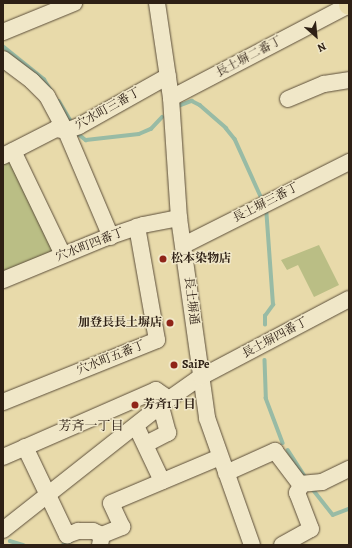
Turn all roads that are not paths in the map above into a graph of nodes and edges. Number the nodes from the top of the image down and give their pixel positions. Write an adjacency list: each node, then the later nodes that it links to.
1 (74, 3): 4 (street)
2 (157, 3): 6 (street, 長土塀通)
3 (349, 5): 8 (street, 長土塀二番丁)
4 (3, 32)
5 (3, 59): 10 (street)
6 (168, 76): 8 (street, 長土塀通); 10 (street, 穴水町三番丁)
7 (349, 80): 9 (street)
8 (171, 98): 13 (street, 長土塀通)
9 (288, 99)
10 (66, 131): 11 (street, 穴水町三番丁); 15 (street)
11 (8, 153): 17 (street)
12 (349, 162): 16 (street, 長土塀三番丁)
13 (179, 218): 14 (street, 穴水町四番丁); 16 (street, 長土塀通)
14 (137, 227): 15 (street, 穴水町四番丁); 21 (street, 穴水町五番丁)
15 (111, 237): 17 (street, 穴水町四番丁)
16 (184, 245): 20 (street, 長土塀通)
17 (63, 255): 18 (street, 穴水町四番丁)
18 (3, 280)
19 (349, 299): 20 (street, 長土塀四番丁)
20 (201, 377): 22 (street, 長土塀四番丁); 27 (street, 長土塀通)
21 (3, 402)
22 (165, 402): 23 (street, 長土塀四番丁); 24 (street); 25 (street)
23 (136, 426): 24 (street); 32 (street, 長土塀四番丁)
24 (146, 444): 30 (street)
25 (25, 447): 26 (street); 32 (street)
26 (3, 457)
27 (220, 457): 29 (street, 長土塀通); 30 (street)
28 (349, 469): 31 (street)
29 (226, 473): 31 (street); 35 (street, 長土塀通)
30 (162, 481): 34 (street)
31 (302, 484): 36 (street)
32 (48, 494): 33 (street, 長土塀四番丁); 34 (street)
33 (3, 530)
34 (101, 540)
35 (249, 544)
36 (282, 545)

